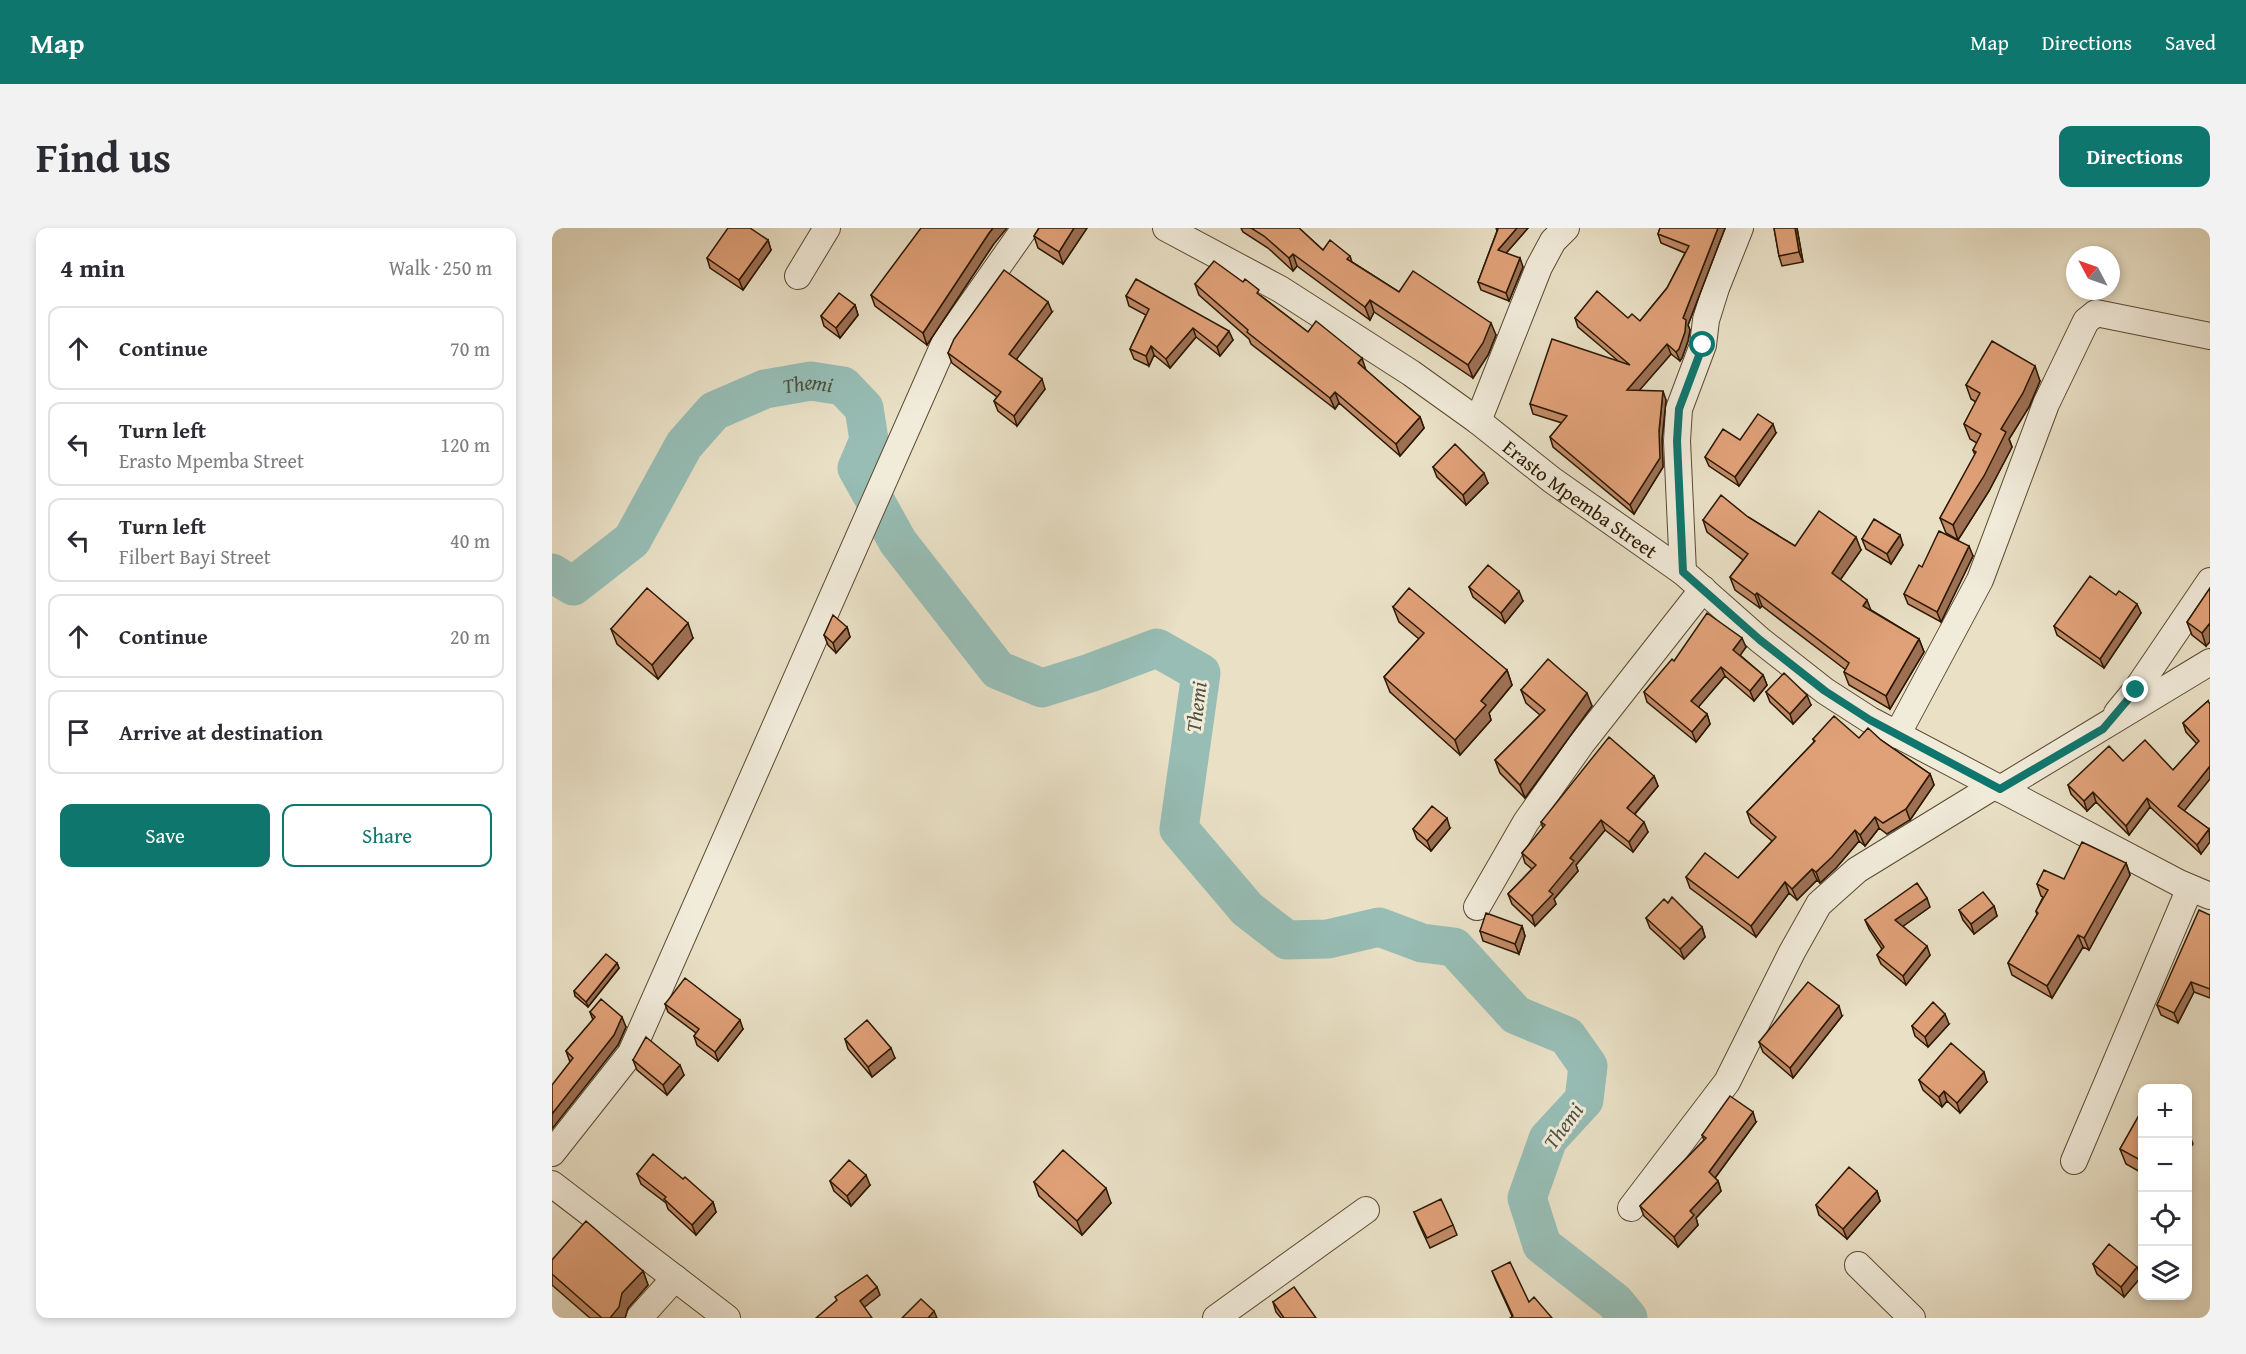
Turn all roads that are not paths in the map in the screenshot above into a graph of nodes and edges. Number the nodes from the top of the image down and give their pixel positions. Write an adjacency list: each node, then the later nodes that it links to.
1 (827, 228): 6 (street)
2 (1025, 228): 18 (street)
3 (1166, 228): 8 (street, Erasto Mpemba Street)
4 (1566, 228): 8 (street)
5 (1740, 228): 9 (street)
6 (798, 276)
7 (2210, 336): 14 (street)
8 (1478, 421): 9 (street, Erasto Mpemba Street)
9 (1683, 572): 11 (street, Erasto Mpemba Street)
10 (2210, 581): 13 (street)
11 (1703, 589): 14 (street, Erasto Mpemba Street); 17 (street)
12 (2210, 662): 13 (street)
13 (2103, 729): 15 (street)
14 (1897, 735): 15 (street, Erasto Mpemba Street)
15 (1997, 788): 16 (street, Erasto Mpemba Street); 21 (street)
16 (2200, 892): 19 (street)
17 (1477, 907)
18 (552, 1154)
19 (2074, 1161)
20 (552, 1184): 24 (street)
21 (1631, 1208)
22 (1366, 1210): 27 (street)
23 (1858, 1265): 28 (street)
24 (675, 1278): 25 (street); 26 (street)
25 (639, 1318)
26 (727, 1318)
27 (1216, 1318)
28 (1912, 1318)

